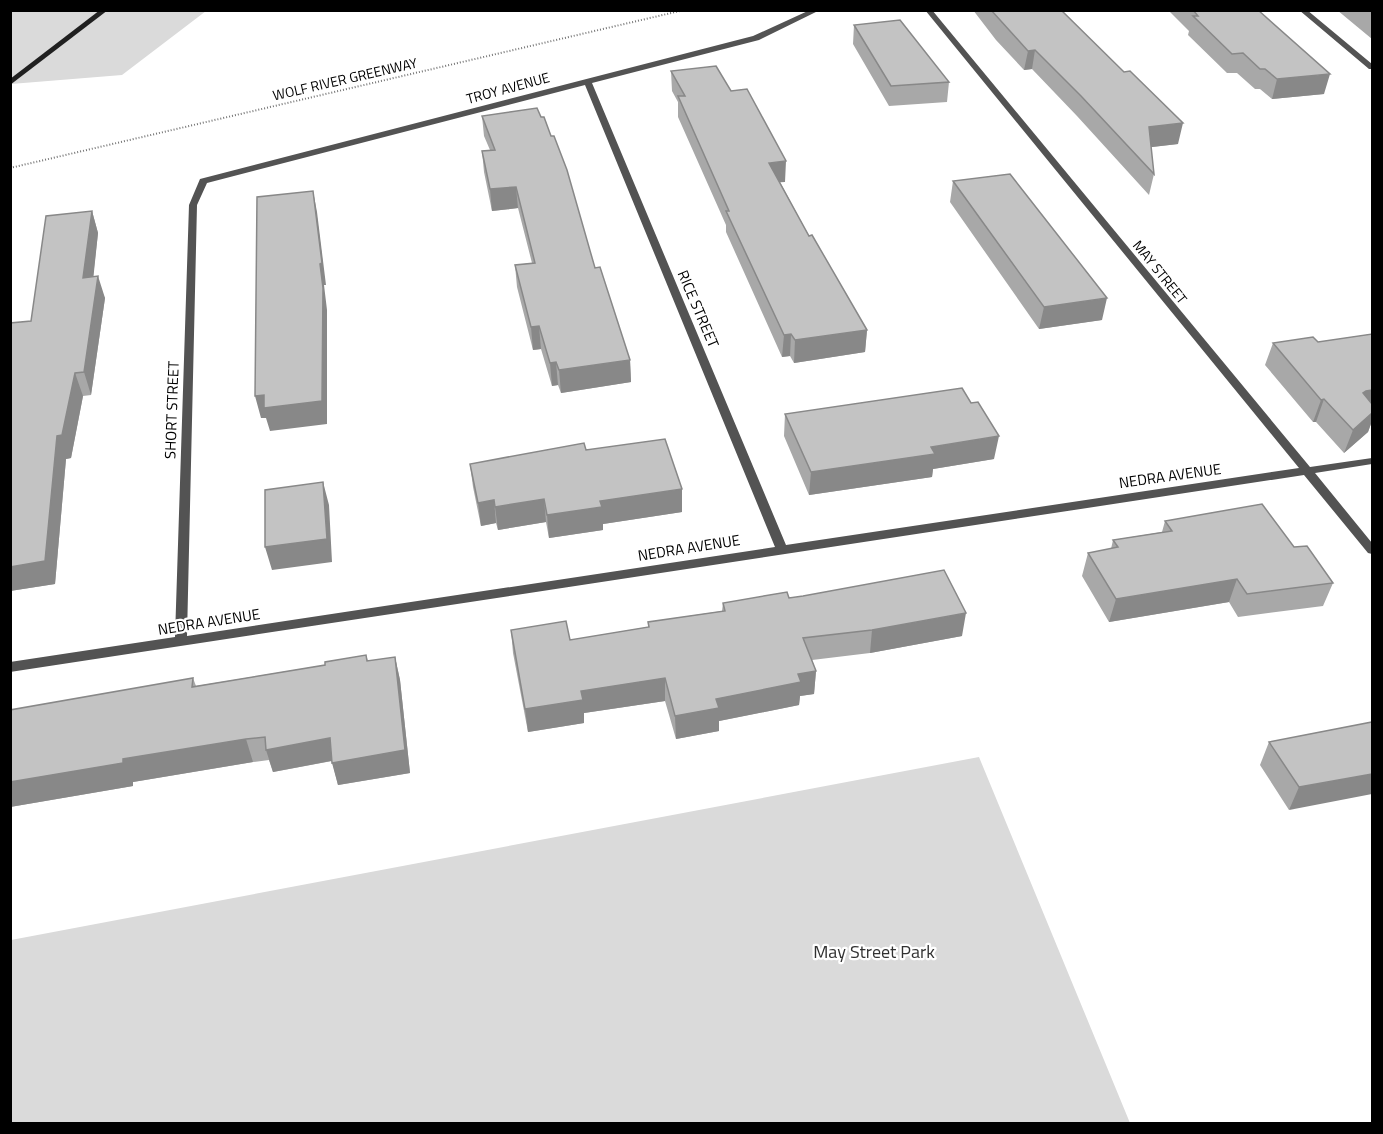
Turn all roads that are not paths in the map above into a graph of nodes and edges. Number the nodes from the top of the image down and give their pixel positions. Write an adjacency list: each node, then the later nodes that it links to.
1 (105, 10): 7 (main road)
2 (817, 10): 6 (street, TROY AVENUE)
3 (928, 10): 10 (street, MAY STREET)
4 (1302, 10): 5 (street)
5 (1372, 67)
6 (587, 81): 8 (street, TROY AVENUE); 11 (street, RICE STREET)
7 (10, 83)
8 (203, 181): 13 (street, SHORT STREET)
9 (1372, 460): 10 (street, NEDRA AVENUE)
10 (1306, 471): 11 (street, NEDRA AVENUE); 12 (street, MAY STREET)
11 (782, 549): 13 (street, NEDRA AVENUE)
12 (1372, 550)
13 (181, 642): 14 (street, NEDRA AVENUE)
14 (10, 667)

